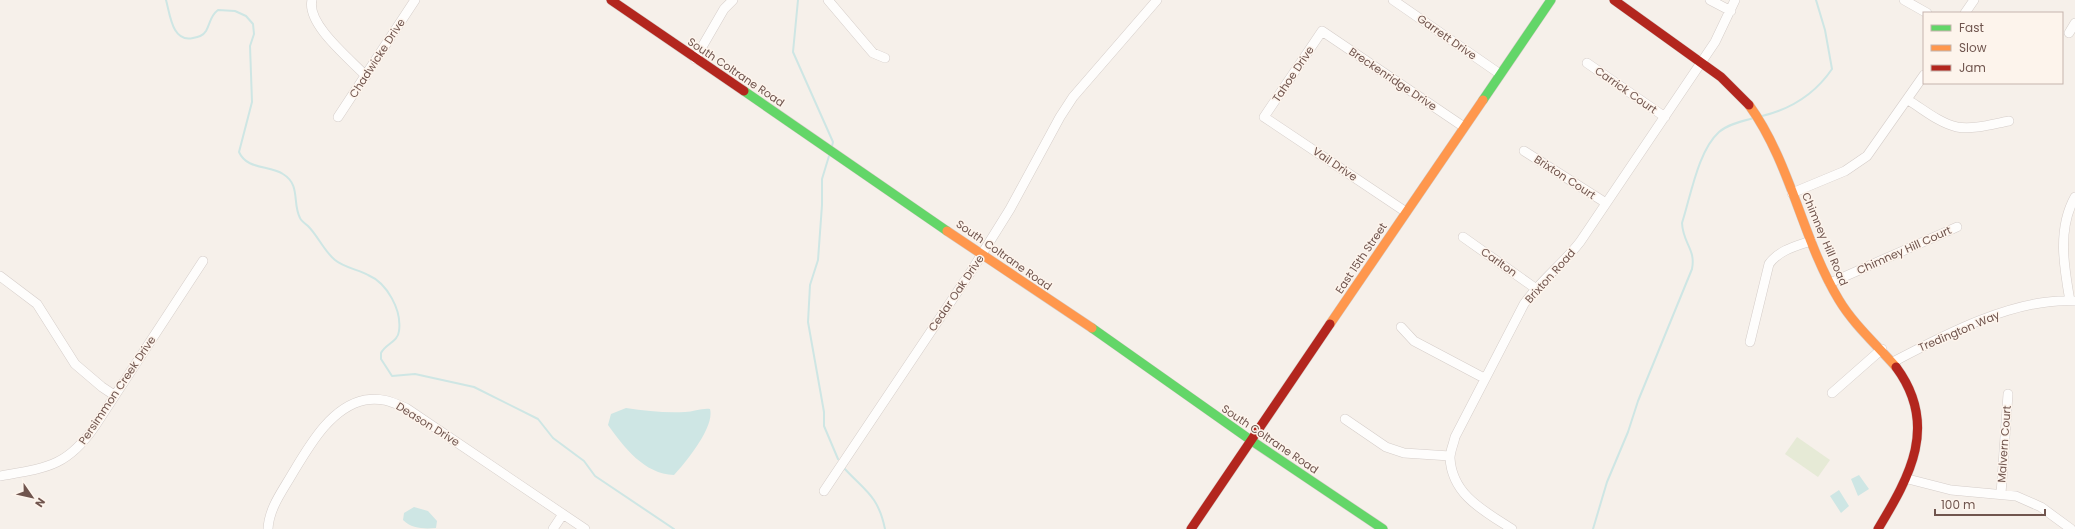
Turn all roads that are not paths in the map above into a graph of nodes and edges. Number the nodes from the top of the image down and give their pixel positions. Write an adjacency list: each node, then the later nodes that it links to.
1 (312, 0): 25 (street)
2 (415, 0): 25 (street, Chadwicke Drive)
3 (611, 0): 21 (main road, South Coltrane Road)
4 (733, 0): 21 (street)
5 (828, 0): 20 (street)
6 (1157, 0): 41 (street, Cedar Oak Drive)
7 (1393, 0): 24 (street, Garrett Drive)
8 (1550, 0): 24 (main road, East 15th Street)
9 (1614, 0): 22 (main road, Chimney Hill Road)
10 (1710, 0): 14 (street)
11 (1735, 0): 14 (street, Brixton Road)
12 (1904, 0): 15 (street)
13 (1974, 0): 16 (street)
14 (1730, 11): 22 (street, Brixton Road)
15 (1925, 12)
16 (1966, 12)
17 (2075, 23): 19 (street)
18 (1322, 31): 29 (street, Tahoe Drive); 32 (street, Breckenridge Drive)
19 (2069, 33)
20 (885, 58)
21 (695, 59): 41 (main road, South Coltrane Road)
22 (1703, 61): 30 (street, Brixton Road); 34 (main road, Chimney Hill Road)
23 (1587, 63): 30 (street, Carrick Court)
24 (1500, 74): 32 (main road, East 15th Street)
25 (366, 76): 28 (street, Chadwicke Drive)
26 (1923, 77): 27 (street)
27 (1908, 100): 31 (street); 34 (street)
28 (338, 117)
29 (1264, 117): 37 (street, Vail Drive)
30 (1665, 117): 36 (street, Brixton Road)
31 (2009, 121)
32 (1464, 127): 37 (main road, East 15th Street)
33 (1524, 151): 36 (street, Brixton Court)
34 (1792, 193): 40 (main road, Chimney Hill Road)
35 (2075, 197): 46 (street)
36 (1606, 203): 45 (street, Brixton Road)
37 (1406, 212): 56 (main road, East 15th Street)
38 (1957, 227): 44 (street, Chimney Hill Court)
39 (1463, 237): 45 (street, Carlton)
40 (1811, 241): 44 (main road, Chimney Hill Road); 48 (street)
41 (982, 254): 56 (main road, South Coltrane Road); 60 (street, Cedar Oak Drive)
42 (203, 261): 54 (street, Persimmon Creek Drive)
43 (0, 276): 54 (street)
44 (1830, 283): 49 (main road, Chimney Hill Road)
45 (1535, 288): 51 (street, Brixton Road)
46 (2072, 301): 50 (street, Tredington Way)
47 (1400, 327): 51 (street)
48 (1750, 342)
49 (1882, 349): 50 (main road, Chimney Hill Road); 52 (street)
50 (1893, 362): 59 (main road, Chimney Hill Road)
51 (1484, 378): 57 (street, Brixton Road)
52 (1832, 393)
53 (2008, 394): 61 (street, Malvern Court)
54 (114, 395): 58 (street, Persimmon Creek Drive)
55 (1345, 418): 57 (street)
56 (1252, 441): 66 (main road, East 15th Street); 67 (main road, South Coltrane Road)
57 (1450, 456): 68 (street, Brixton Road)
58 (0, 476)
59 (1908, 479): 61 (street); 69 (main road, Chimney Hill Road)
60 (824, 491)
61 (2001, 494): 70 (street)
62 (563, 514): 63 (street, Deason Drive); 64 (street); 65 (street, Deason Drive)
63 (268, 529)
64 (553, 529)
65 (585, 529)
66 (1191, 529)
67 (1383, 529)
68 (1512, 529)
69 (1878, 529)
70 (2071, 529)

